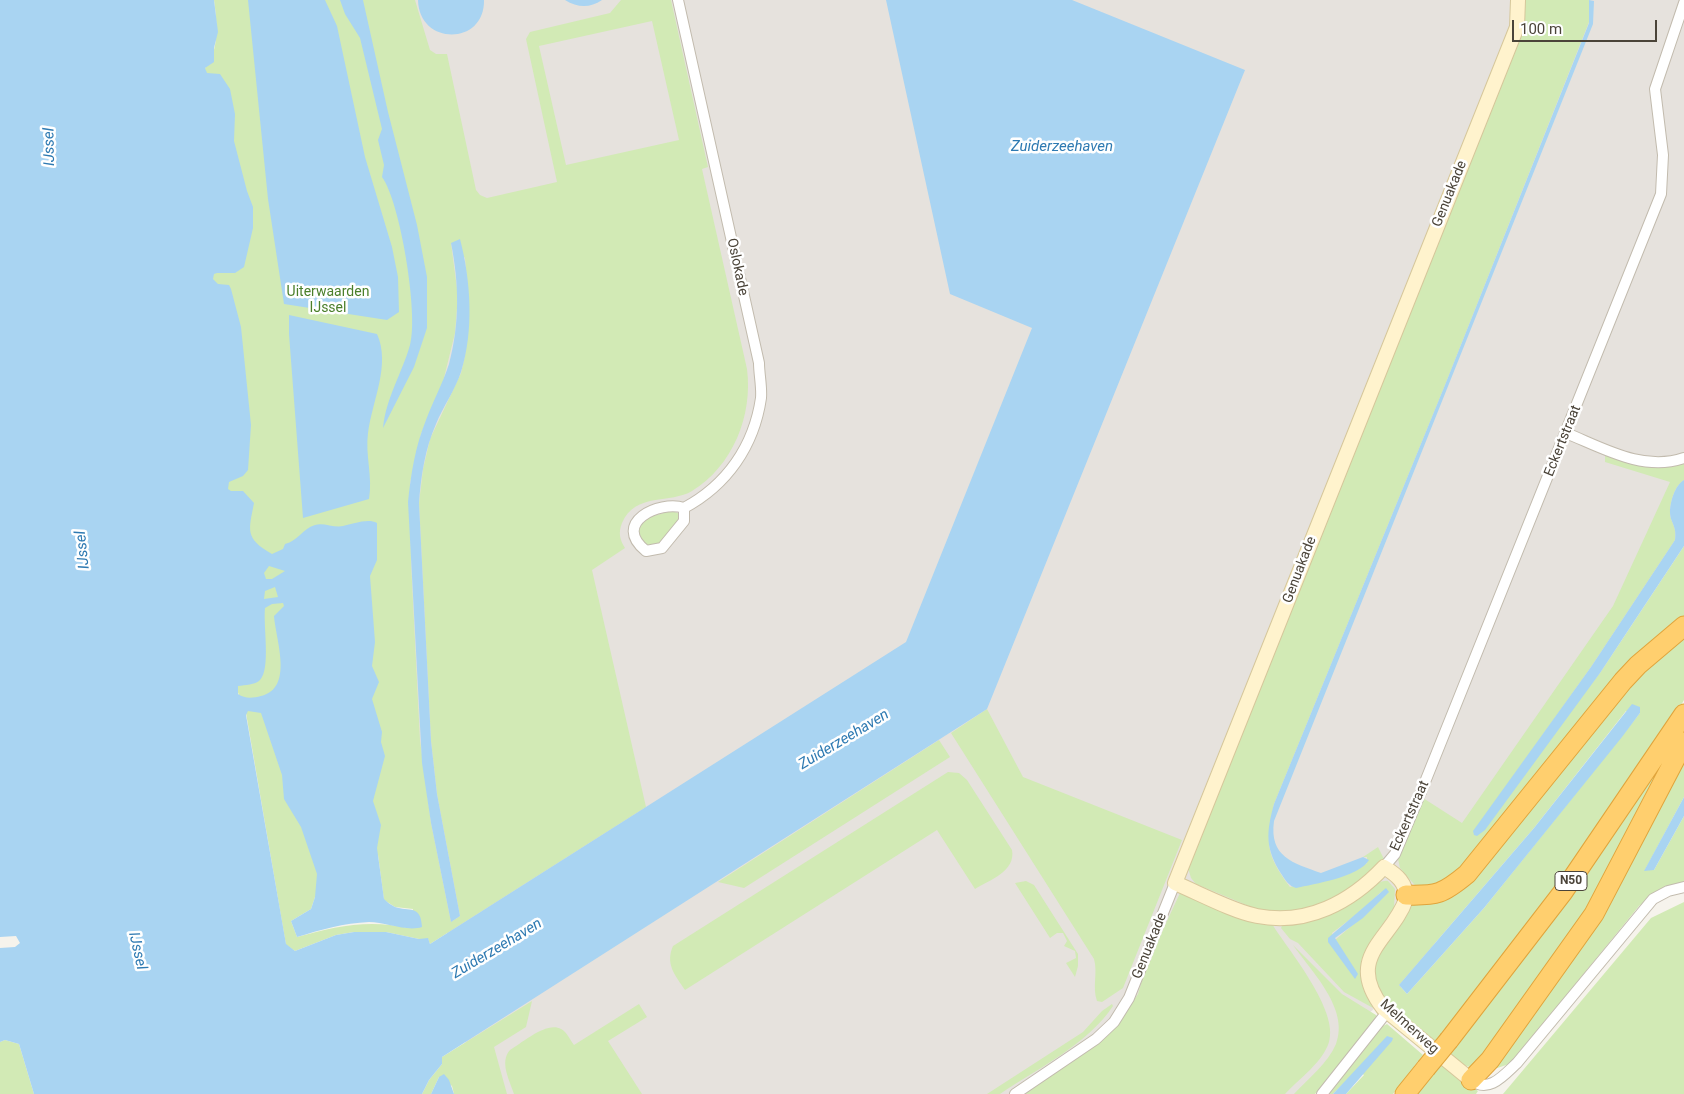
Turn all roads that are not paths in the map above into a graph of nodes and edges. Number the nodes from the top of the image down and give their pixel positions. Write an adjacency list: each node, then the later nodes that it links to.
1 (678, 0): 6 (street, Oslokade)
2 (1518, 0): 11 (street, Genuakade)
3 (1684, 3): 4 (street, Eckertstraat)
4 (1566, 433): 5 (street); 10 (street, Eckertstraat)
5 (1684, 458)
6 (684, 508): 6 (street)
7 (1684, 626): 13 (highway)
8 (1684, 714): 18 (highway, N50, bridge)
9 (1684, 742): 15 (highway, N50)
10 (1384, 867): 11 (street); 13 (street)
11 (1175, 883): 16 (street, Genuakade)
12 (1684, 887): 15 (street)
13 (1406, 895): 14 (street, Melmerweg)
14 (1387, 1012): 15 (street, Melmerweg); 17 (street)
15 (1480, 1087)
16 (1015, 1094)
17 (1322, 1094)
18 (1405, 1094)

